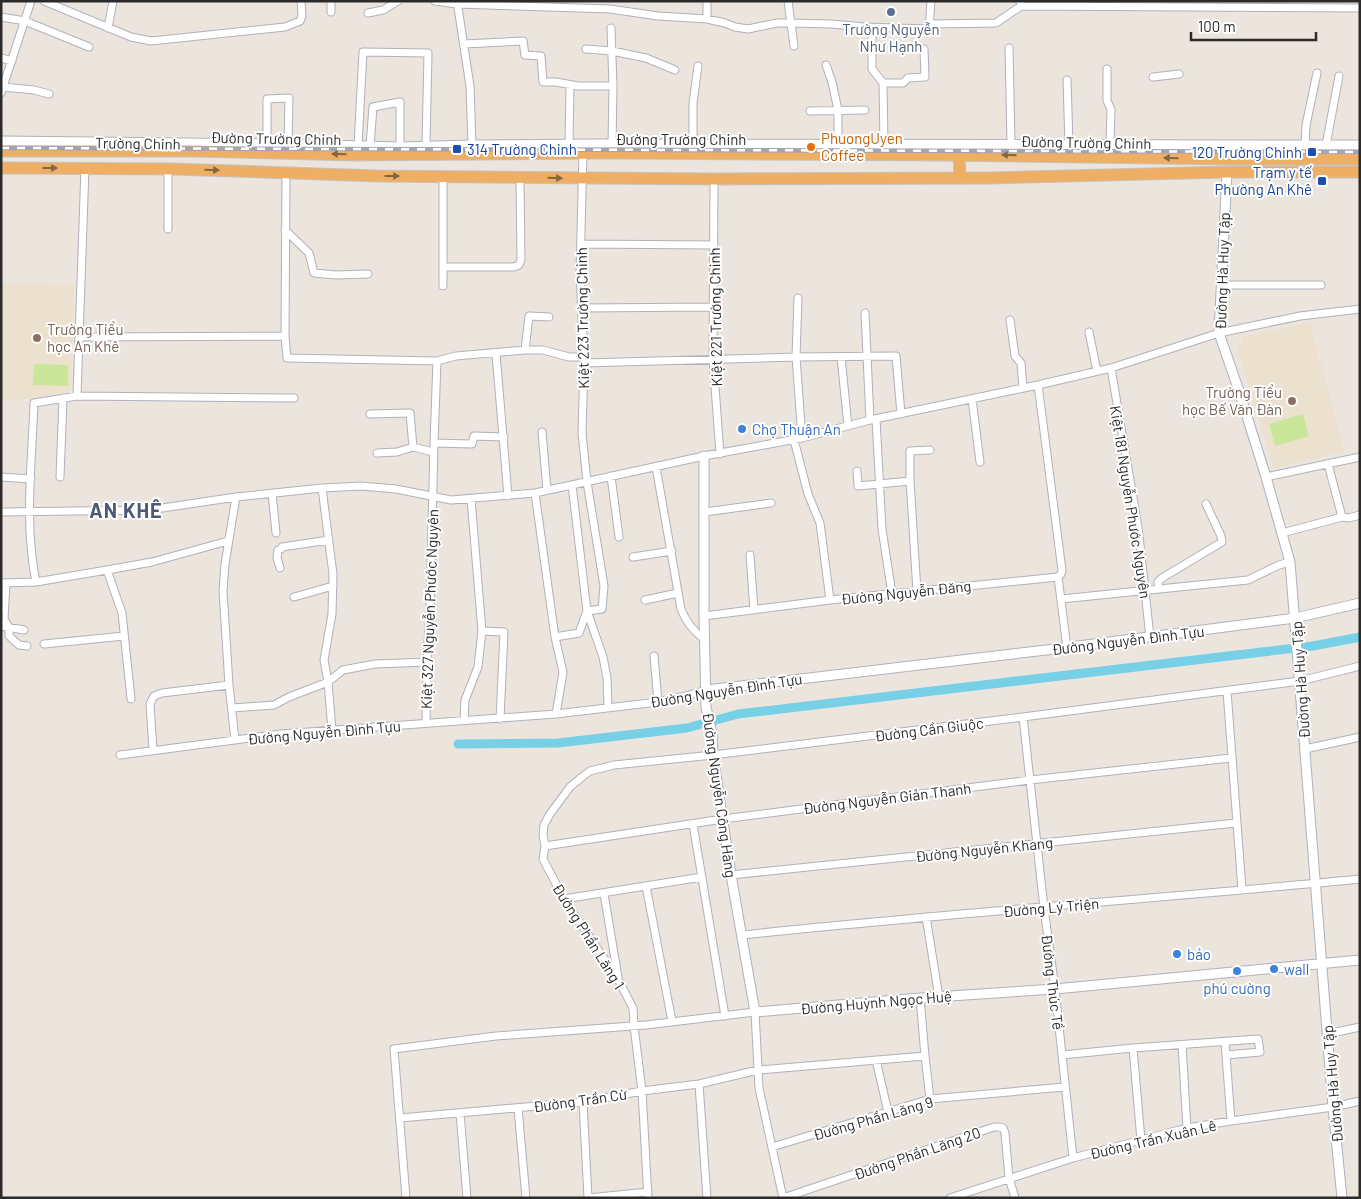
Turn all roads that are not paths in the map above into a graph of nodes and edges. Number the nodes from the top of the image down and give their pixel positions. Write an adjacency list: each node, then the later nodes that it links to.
1 (31, 1): 20 (street)
2 (44, 1): 23 (street)
3 (113, 1): 23 (street)
4 (301, 1): 23 (street)
5 (331, 1): 16 (street)
6 (398, 1): 17 (street)
7 (435, 1): 11 (street)
8 (707, 1): 19 (street)
9 (788, 1): 21 (street)
10 (931, 1): 22 (street)
11 (457, 2): 19 (street); 26 (street)
12 (1021, 3): 13 (street); 22 (street)
13 (1060, 3): 14 (street)
14 (1132, 4): 15 (street)
15 (1360, 8)
16 (331, 12)
17 (368, 13)
18 (1, 17): 20 (street)
19 (707, 19): 21 (street)
20 (25, 21): 28 (street); 34 (street)
21 (791, 23): 25 (street); 27 (street)
22 (929, 24): 25 (street)
23 (108, 28)
24 (611, 28): 32 (street, Đường Trường Chinh)
25 (872, 28): 44 (street)
26 (464, 44): 45 (street); 61 (street)
27 (794, 46)
28 (89, 47)
29 (1009, 48): 58 (street)
30 (586, 49): 32 (street)
31 (924, 49): 44 (street)
32 (612, 51): 38 (street); 46 (street, Đường Trường Chinh)
33 (1, 58): 34 (street)
34 (12, 61): 47 (street)
35 (826, 65): 51 (street)
36 (698, 66): 62 (street)
37 (1107, 69): 60 (street)
38 (676, 70)
39 (1317, 73): 64 (street)
40 (1178, 74): 42 (street)
41 (1339, 76): 65 (street)
42 (1153, 77)
43 (1067, 80): 59 (street)
44 (883, 83): 57 (street)
45 (570, 85): 46 (street); 55 (street)
46 (613, 86): 56 (street, Đường Trường Chinh)
47 (2, 90): 48 (street)
48 (49, 94)
49 (865, 110): 51 (street)
50 (810, 111): 51 (street)
51 (838, 111): 63 (street)
52 (1, 141): 53 (street, Trường Chinh)
53 (267, 144): 54 (street, Trường Chinh); 54 (street)
54 (288, 144): 69 (street, Trường Chinh)
55 (569, 144): 56 (street, Trường Chinh); 61 (street, Trường Chinh)
56 (612, 144): 62 (street, Trường Chinh)
57 (884, 144): 58 (street, Trường Chinh); 63 (street, Trường Chinh)
58 (1011, 144): 59 (street, Trường Chinh)
59 (1069, 144): 60 (street, Trường Chinh)
60 (1110, 144): 64 (street, Trường Chinh)
61 (472, 145): 67 (street, Trường Chinh)
62 (693, 145): 63 (street, Trường Chinh)
63 (838, 145)
64 (1305, 145): 65 (street)
65 (1326, 145): 66 (street)
66 (1360, 145)
67 (426, 146): 68 (street, Trường Chinh); 69 (street)
68 (400, 147): 69 (street, Trường Chinh); 69 (street)
69 (364, 148): 71 (highway, Đường Trường Chinh, one-way to 71); 72 (highway, Đường Trường Chinh); 82 (highway)
70 (1, 151): 71 (highway, Đường Trường Chinh)
71 (193, 151): 78 (highway)
72 (583, 153): 73 (highway, Đường Trường Chinh); 85 (street, Kiệt 223 Trường Chinh)
73 (959, 155): 74 (highway, Đường Trường Chinh, one-way to 73); 86 (highway)
74 (1360, 159)
75 (1, 168): 76 (highway, Đường Trường Chinh, one-way to 76)
76 (85, 168): 77 (highway, Đường Trường Chinh); 107 (street)
77 (168, 170): 78 (highway, Đường Trường Chinh); 88 (street)
78 (193, 170): 81 (highway, Đường Trường Chinh, one-way to 81)
79 (1227, 172): 80 (highway, Đường Trường Chinh); 86 (highway, Đường Trường Chinh); 94 (street, Đường Hà Huy Tập)
80 (1360, 172)
81 (286, 173): 82 (highway, Đường Trường Chinh); 89 (street)
82 (364, 176): 83 (highway, Đường Trường Chinh, one-way to 83)
83 (443, 177): 84 (highway, Đường Trường Chinh); 92 (street)
84 (520, 177): 85 (highway, Đường Trường Chinh, one-way to 85); 92 (street)
85 (583, 178): 87 (highway, Đường Trường Chinh); 90 (street, Kiệt 223 Trường Chinh)
86 (960, 178): 87 (highway, Đường Trường Chinh)
87 (714, 179): 91 (street, Kiệt 221 Trường Chinh)
88 (168, 229)
89 (285, 230): 93 (street); 106 (street)
90 (581, 244): 91 (street); 99 (street, Kiệt 223 Trường Chinh)
91 (714, 245): 98 (street, Kiệt 221 Trường Chinh)
92 (443, 267): 96 (street)
93 (368, 274)
94 (1221, 285): 95 (street); 105 (street, Đường Hà Huy Tập)
95 (1321, 285)
96 (443, 286)
97 (798, 298): 112 (street)
98 (713, 307): 99 (street); 114 (street, Kiệt 221 Trường Chinh)
99 (582, 308): 113 (street, Kiệt 223 Trường Chinh)
100 (1360, 309): 105 (street)
101 (865, 313): 111 (street)
102 (549, 317): 108 (street)
103 (1010, 320): 119 (street)
104 (1089, 332): 117 (street)
105 (1219, 333): 116 (street); 146 (street, Đường Hà Huy Tập)
106 (285, 336): 107 (street); 115 (street)
107 (79, 338): 120 (street)
108 (525, 350): 109 (street); 113 (street)
109 (496, 354): 115 (street); 129 (street)
110 (841, 356): 111 (street); 112 (street); 127 (street)
111 (867, 356): 125 (street); 126 (street)
112 (796, 357): 114 (street); 130 (street)
113 (584, 360): 114 (street); 149 (street, Kiệt 223 Trường Chinh)
114 (713, 360): 136 (street, Kiệt 221 Trường Chinh)
115 (437, 361): 131 (street, Kiệt 327 Nguyễn Phước Nguyên)
116 (1111, 368): 117 (street); 183 (street, Kiệt 181 Nguyễn Phước Nguyên)
117 (1096, 370): 118 (street)
118 (1038, 385): 119 (street); 178 (street)
119 (1023, 388): 123 (street)
120 (77, 396): 121 (street); 122 (street)
121 (63, 398): 145 (street); 147 (street)
122 (294, 398)
123 (972, 399): 125 (street); 139 (street)
124 (370, 414): 132 (street)
125 (900, 414): 126 (street)
126 (873, 420): 127 (street); 150 (street)
127 (848, 426): 130 (street)
128 (542, 432): 153 (street)
129 (504, 437): 131 (street); 157 (street)
130 (798, 439): 136 (street); 190 (street)
131 (434, 443): 134 (street, Kiệt 327 Nguyễn Phước Nguyên)
132 (413, 447): 134 (street); 135 (street)
133 (930, 450): 148 (street)
134 (433, 452): 156 (street, Kiệt 327 Nguyễn Phước Nguyên)
135 (377, 453)
136 (720, 454): 137 (street)
137 (704, 456): 141 (street); 164 (street, Đường Nguyễn Công Hãng)
138 (1360, 457): 140 (street)
139 (980, 462)
140 (1328, 464): 146 (street); 166 (street)
141 (656, 467): 143 (street); 172 (street)
142 (857, 471): 150 (street)
143 (611, 476): 149 (street); 169 (street)
144 (1, 477): 147 (street)
145 (60, 477)
146 (1266, 477): 168 (street, Đường Hà Huy Tập)
147 (31, 479): 162 (street)
148 (910, 481): 150 (street); 184 (street)
149 (587, 482): 151 (street); 193 (street, Kiệt 223 Trường Chinh)
150 (880, 484): 186 (street)
151 (572, 485): 153 (street); 193 (street)
152 (322, 488): 154 (street); 156 (street); 170 (street)
153 (547, 490): 155 (street)
154 (272, 493): 158 (street); 167 (street)
155 (535, 493): 157 (street); 200 (street)
156 (432, 496): 159 (street); 207 (street, Kiệt 327 Nguyễn Phước Nguyên)
157 (508, 496): 159 (street)
158 (236, 497): 162 (street); 171 (street)
159 (471, 499): 198 (street)
160 (771, 503): 164 (street)
161 (1206, 504): 182 (street)
162 (30, 511): 163 (street); 179 (street)
163 (1, 512)
164 (705, 512): 194 (street, Đường Nguyễn Công Hãng)
165 (1360, 515): 166 (street)
166 (1342, 516): 168 (street)
167 (276, 533)
168 (1282, 533): 175 (street, Đường Hà Huy Tập)
169 (619, 537)
170 (329, 540): 176 (street); 181 (street)
171 (228, 541): 177 (street); 211 (street)
172 (672, 551): 174 (street); 185 (street)
173 (750, 555): 192 (street)
174 (633, 557)
175 (1290, 562): 182 (street); 195 (street, Đường Hà Huy Tập)
176 (280, 568)
177 (107, 570): 179 (street); 199 (street)
178 (1058, 577): 184 (street, Đường Nguyễn Đăng); 188 (street)
179 (36, 582): 180 (street)
180 (4, 583): 196 (street)
181 (333, 586): 187 (street); 210 (street)
182 (1159, 589): 183 (street)
183 (1145, 590): 188 (street); 201 (street, Kiệt 181 Nguyễn Phước Nguyên)
184 (917, 591): 186 (street, Đường Nguyễn Đăng)
185 (678, 593): 189 (street); 202 (street)
186 (892, 594): 190 (street, Đường Nguyễn Đăng)
187 (294, 597)
188 (1061, 599): 205 (street)
189 (645, 600)
190 (830, 600): 192 (street, Đường Nguyễn Đăng)
191 (1360, 603): 195 (street, Đường Nguyễn Đình Tựu)
192 (754, 610): 194 (street, Đường Nguyễn Đăng)
193 (587, 611): 200 (street); 216 (street)
194 (704, 616): 202 (street, Đường Nguyễn Công Hãng)
195 (1295, 618): 201 (street, Đường Nguyễn Đình Tựu); 209 (street, Đường Hà Huy Tập)
196 (5, 627): 197 (street); 204 (street)
197 (24, 630)
198 (482, 631): 220 (street); 221 (street)
199 (124, 636): 203 (street); 214 (street)
200 (555, 637): 218 (street)
201 (1150, 637): 205 (street, Đường Nguyễn Đình Tựu)
202 (704, 639): 212 (street, Đường Nguyễn Công Hãng)
203 (44, 644)
204 (27, 646)
205 (1067, 648): 212 (street, Đường Nguyễn Đình Tựu)
206 (654, 656): 215 (street)
207 (427, 662): 210 (street); 222 (street, Kiệt 327 Nguyễn Phước Nguyên)
208 (1360, 666): 209 (street, Đường Cần Giuộc)
209 (1300, 681): 213 (street, Đường Cần Giuộc); 226 (street, Đường Hà Huy Tập)
210 (328, 682): 217 (street); 223 (street)
211 (229, 685): 217 (street); 227 (street)
212 (706, 690): 215 (street, Đường Nguyễn Đình Tựu); 229 (street, Đường Nguyễn Công Hãng)
213 (1227, 691): 219 (street, Đường Cần Giuộc); 230 (street)
214 (131, 699)
215 (658, 702): 216 (street, Đường Nguyễn Đình Tựu)
216 (608, 707): 218 (street, Đường Nguyễn Đình Tựu)
217 (232, 708): 225 (street)
218 (556, 714): 220 (street, Đường Nguyễn Đình Tựu)
219 (1023, 717): 229 (street, Đường Cần Giuộc); 231 (street, Đường Thúc Tề)
220 (500, 719): 221 (street, Đường Nguyễn Đình Tựu)
221 (464, 720): 222 (street, Đường Nguyễn Đình Tựu)
222 (426, 722): 223 (street, Đường Nguyễn Đình Tựu)
223 (332, 730): 225 (street, Đường Nguyễn Đình Tựu)
224 (1360, 737): 226 (street)
225 (235, 740): 227 (street, Đường Nguyễn Đình Tựu)
226 (1305, 748): 240 (street, Đường Hà Huy Tập)
227 (153, 750): 228 (street, Đường Nguyễn Đình Tựu)
228 (120, 755)
229 (714, 755): 232 (street, Đường Nguyễn Công Hãng); 236 (street, Đường Cần Giuộc)
230 (1231, 758): 231 (street, Đường Nguyễn Giản Thanh); 233 (street)
231 (1030, 780): 232 (street, Đường Nguyễn Giản Thanh); 235 (street, Đường Thúc Tề)
232 (723, 819): 234 (street, Đường Nguyễn Giản Thanh); 237 (street, Đường Nguyễn Công Hãng)
233 (1236, 823): 235 (street, Đường Nguyễn Khang); 242 (street)
234 (693, 824): 236 (street, Đường Nguyễn Giản Thanh); 238 (street)
235 (1038, 844): 237 (street, Đường Nguyễn Khang); 245 (street, Đường Thúc Tề)
236 (545, 846): 244 (street, Đường Phần Lăng 1)
237 (731, 875): 247 (street, Đường Nguyễn Công Hãng)
238 (702, 877): 241 (street); 255 (street)
239 (1360, 878): 240 (street, Đường Lý Triện)
240 (1315, 883): 242 (street, Đường Lý Triện); 249 (street, Đường Hà Huy Tập)
241 (646, 886): 243 (street); 256 (street)
242 (1242, 889): 245 (street, Đường Lý Triện)
243 (604, 894): 244 (street); 250 (street)
244 (564, 899): 250 (street, Đường Phần Lăng 1)
245 (1044, 908): 246 (street, Đường Lý Triện); 251 (street, Đường Thúc Tề)
246 (926, 917): 247 (street, Đường Lý Triện); 252 (street)
247 (742, 935): 254 (street, Đường Nguyễn Công Hãng)
248 (1360, 960): 249 (street, Đường Huỳnh Ngọc Huệ)
249 (1322, 963): 251 (street, Đường Huỳnh Ngọc Huệ); 259 (street, Đường Hà Huy Tập)
250 (619, 981): 257 (street, Đường Phần Lăng 1)
251 (1055, 989): 252 (street, Đường Huỳnh Ngọc Huệ); 264 (street, Đường Thúc Tề)
252 (939, 997): 253 (street, Đường Huỳnh Ngọc Huệ)
253 (920, 998): 254 (street, Đường Huỳnh Ngọc Huệ); 265 (street)
254 (754, 1012): 255 (street, Đường Huỳnh Ngọc Huệ); 267 (street)
255 (725, 1016): 256 (street, Đường Huỳnh Ngọc Huệ)
256 (672, 1021): 257 (street, Đường Huỳnh Ngọc Huệ)
257 (634, 1026): 270 (street, Đường Phần Lăng 1); 278 (street, Đường Huỳnh Ngọc Huệ)
258 (1360, 1027): 259 (street)
259 (1327, 1034): 274 (street, Đường Hà Huy Tập)
260 (1225, 1042): 261 (street); 263 (street); 263 (street)
261 (1182, 1045): 262 (street); 280 (street)
262 (1133, 1048): 264 (street); 281 (street)
263 (1226, 1054): 279 (street)
264 (1062, 1055): 269 (street, Đường Thúc Tề)
265 (925, 1056): 266 (street, Đường Trần Cừ); 271 (street)
266 (876, 1060): 267 (street, Đường Trần Cừ); 276 (street)
267 (758, 1070): 268 (street, Đường Trần Cừ); 282 (street)
268 (700, 1084): 270 (street, Đường Trần Cừ); 290 (street)
269 (1065, 1087): 271 (street, Đường Phần Lăng 9); 283 (street, Đường Thúc Tề)
270 (642, 1091): 273 (street, Đường Trần Cừ); 285 (street, Đường Phần Lăng 1)
271 (930, 1100): 276 (street, Đường Phần Lăng 9)
272 (1360, 1101): 274 (street, Đường Trần Xuân Lê)
273 (583, 1102): 275 (street, Đường Trần Cừ); 289 (street)
274 (1333, 1107): 279 (street, Đường Trần Xuân Lê); 294 (street, Đường Hà Huy Tập)
275 (518, 1108): 277 (street, Đường Trần Cừ); 288 (street)
276 (888, 1112): 282 (street, Đường Phần Lăng 9)
277 (460, 1113): 278 (street, Đường Trần Cừ); 287 (street)
278 (400, 1118): 286 (street)
279 (1231, 1121): 280 (street, Đường Trần Xuân Lê)
280 (1187, 1128): 281 (street, Đường Trần Xuân Lê)
281 (1141, 1140): 283 (street, Đường Trần Xuân Lê)
282 (772, 1148): 291 (street)
283 (1073, 1158): 284 (street, Đường Trần Xuân Lê)
284 (1009, 1178): 291 (street, Đường Phần Lăng 20); 292 (street, Đường Trần Xuân Lê); 293 (street)
285 (648, 1195): 289 (street)
286 (406, 1198)
287 (467, 1198)
288 (526, 1198)
289 (588, 1198)
290 (707, 1198)
291 (783, 1198)
292 (950, 1198)
293 (1015, 1198)
294 (1342, 1198)

